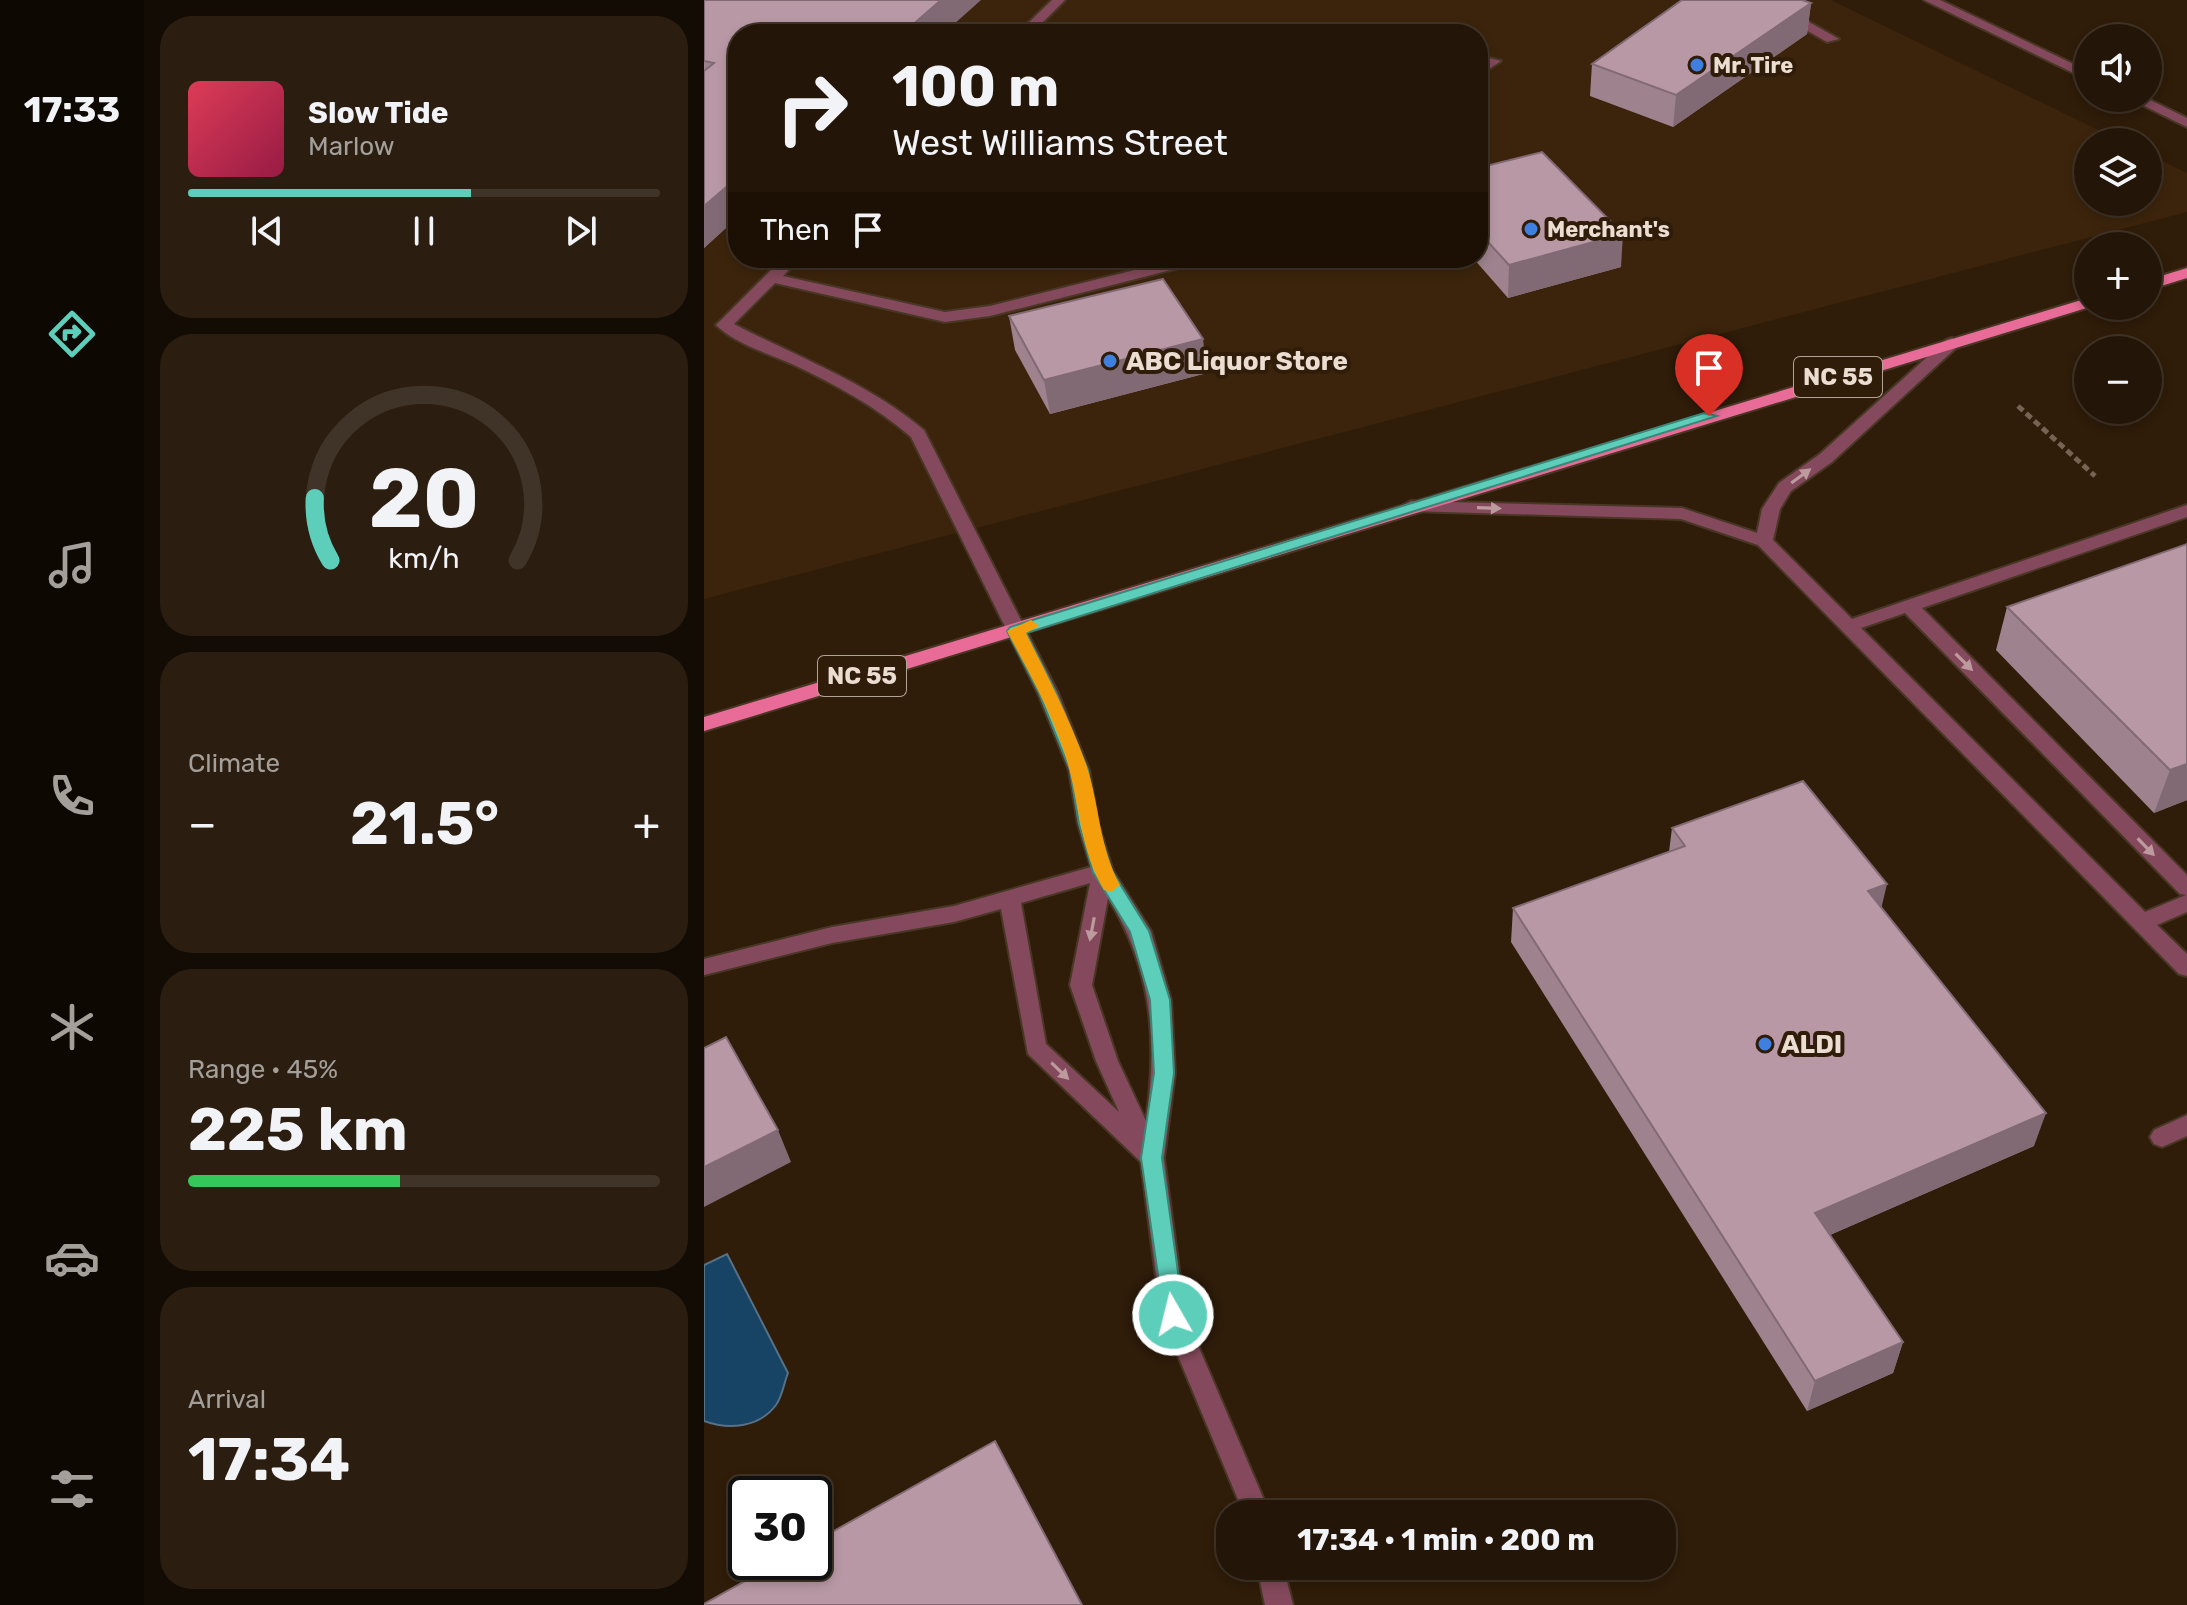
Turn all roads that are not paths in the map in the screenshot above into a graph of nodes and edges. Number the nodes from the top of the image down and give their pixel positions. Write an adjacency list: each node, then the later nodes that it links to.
1 (1059, 0): 4 (street)
2 (1760, 0): 5 (street)
3 (1930, 0): 8 (street)
4 (1034, 24)
5 (1832, 39)
6 (1494, 61): 7 (street)
7 (1488, 65)
8 (2074, 69)
9 (2162, 111): 10 (street)
10 (2187, 123)
11 (782, 268): 14 (street)
12 (1161, 268): 14 (street)
13 (2187, 273): 15 (main road)
14 (772, 278): 18 (street)
15 (2162, 281)
16 (2074, 307): 19 (main road, NC 55)
17 (704, 320): 18 (street)
18 (724, 325): 25 (street)
19 (1952, 343): 20 (main road, NC 55); 22 (street, one-way to 19)
20 (1411, 506): 22 (street, one-way to 22); 25 (main road, NC 55)
21 (2187, 511): 23 (street)
22 (1764, 541): 24 (street)
23 (1909, 606): 24 (street); 28 (street, one-way to 28)
24 (1849, 626): 31 (street)
25 (1016, 631): 26 (main road, NC 55); 27 (street)
26 (704, 724)
27 (1103, 872): 29 (street); 36 (street); 36 (street, one-way to 36)
28 (2187, 888)
29 (1010, 899): 32 (street); 36 (street, one-way to 36)
30 (2187, 903): 31 (street)
31 (2143, 922): 33 (street)
32 (704, 967)
33 (2187, 968)
34 (2187, 1125): 35 (street)
35 (2162, 1137)
36 (1152, 1158): 37 (street)
37 (1251, 1500)
38 (1273, 1580): 39 (street)
39 (1279, 1605)

